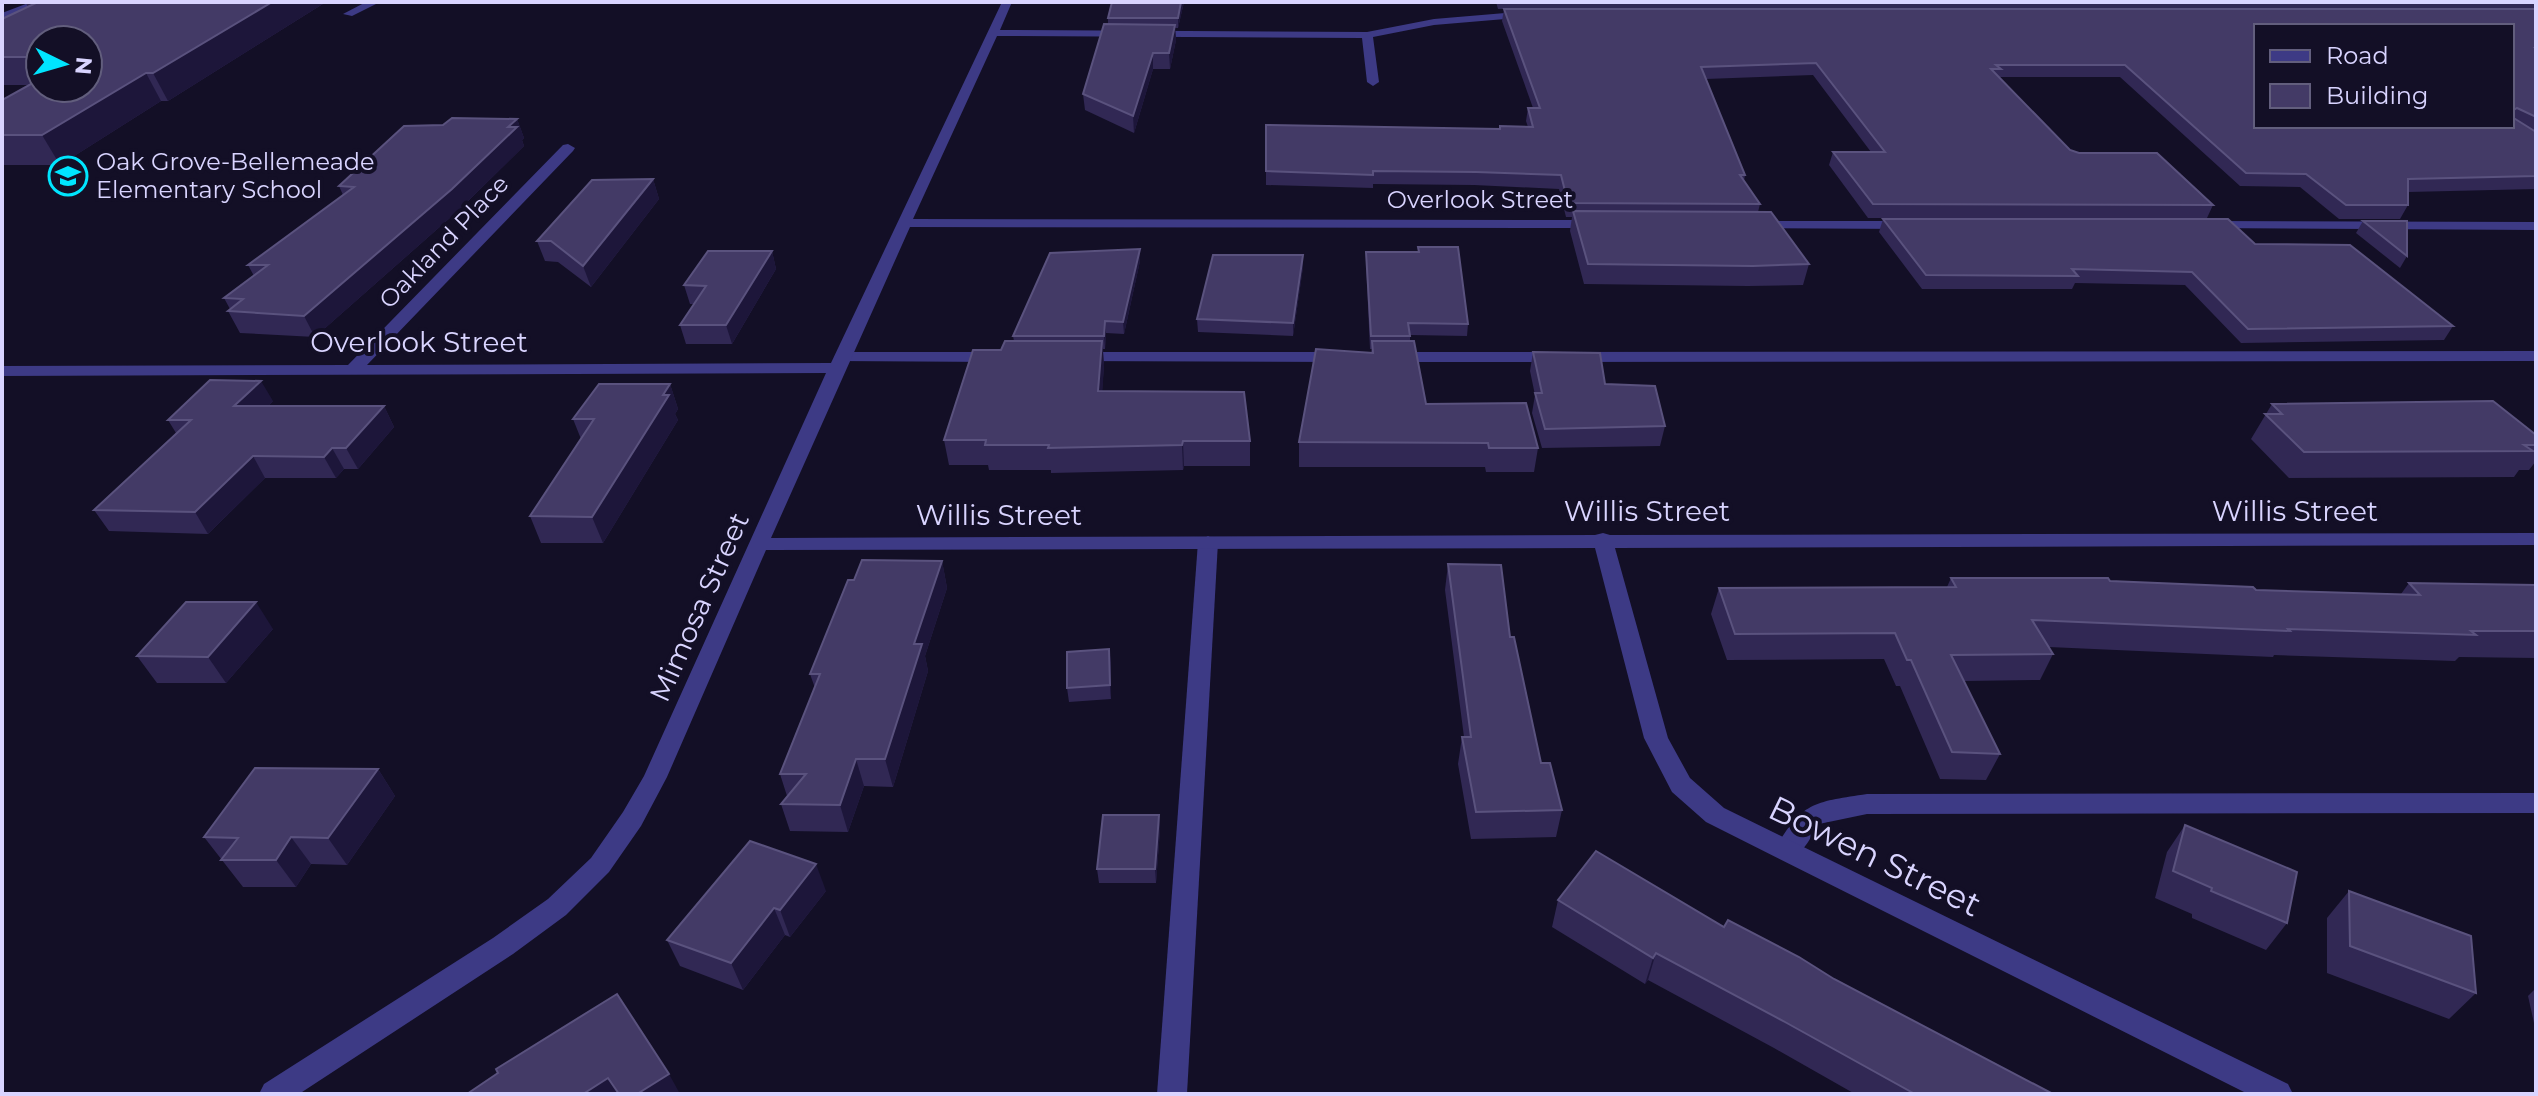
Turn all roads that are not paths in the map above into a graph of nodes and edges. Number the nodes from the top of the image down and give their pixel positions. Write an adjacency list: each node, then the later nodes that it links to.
1 (40, 2): 6 (street)
2 (375, 2): 4 (street)
3 (1007, 2): 7 (street, Mimosa Street)
4 (348, 14)
5 (1538, 14): 8 (street)
6 (2, 17)
7 (992, 33): 8 (street); 11 (street, Mimosa Street)
8 (1367, 35): 9 (street)
9 (1373, 82)
10 (568, 148): 21 (street, Oakland Place)
11 (905, 223): 12 (street, Overlook Street); 20 (street, Mimosa Street)
12 (1608, 224)
13 (1736, 225): 14 (street)
14 (1928, 225)
15 (2184, 225): 16 (street)
16 (2536, 226)
17 (2536, 356): 19 (street)
18 (1018, 357): 20 (street, Overlook Street)
19 (1066, 357)
20 (839, 362): 21 (street, Overlook Street); 26 (street, Mimosa Street)
21 (354, 368): 22 (street, Overlook Street)
22 (2, 371)
23 (1603, 539): 24 (street, Willis Street); 25 (street, Willis Street); 28 (street, Bowen Street)
24 (2536, 539)
25 (1208, 542): 26 (street, Willis Street); 30 (street)
26 (758, 544): 29 (street, Mimosa Street)
27 (2536, 803): 28 (street)
28 (1788, 850): 31 (street, Bowen Street)
29 (274, 1094)
30 (1172, 1094)
31 (2278, 1094)

